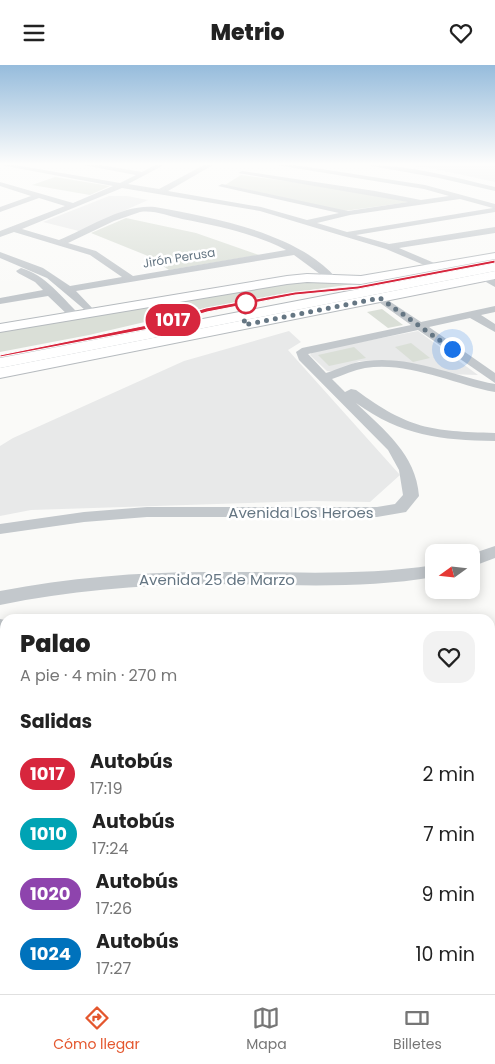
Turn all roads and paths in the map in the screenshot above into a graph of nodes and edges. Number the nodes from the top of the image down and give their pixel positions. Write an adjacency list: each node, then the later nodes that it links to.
1 (68, 208): 11 (street)
2 (253, 208): 6 (street)
3 (328, 208): 7 (street)
4 (384, 208): 7 (street)
5 (493, 208): 14 (street)
6 (272, 212): 8 (street); 9 (street)
7 (350, 213): 9 (street)
8 (262, 217)
9 (310, 222): 14 (street)
10 (248, 224): 12 (street)
11 (14, 229): 15 (street); 16 (street)
12 (238, 229): 16 (street); 18 (street)
13 (495, 230): 17 (street)
14 (345, 233): 17 (street)
15 (0, 234)
16 (62, 243): 25 (street)
17 (389, 247): 23 (street)
18 (293, 252): 25 (street, Jirón Perusa); 26 (street)
19 (0, 255): 28 (street)
20 (495, 256): 23 (main road)
21 (495, 261): 39 (highway)
22 (0, 264): 29 (street)
23 (436, 267): 26 (main road)
24 (487, 273): 27 (street); 30 (main road); 40 (highway)
25 (131, 279): 28 (street, Jirón Perusa)
26 (331, 279): 33 (main road)
27 (495, 284)
28 (70, 289): 33 (street)
29 (52, 292): 31 (street); 35 (street)
30 (380, 298): 36 (street); 41 (main road)
31 (0, 301)
32 (495, 309): 34 (street)
33 (90, 312): 35 (main road)
34 (472, 314): 36 (street); 38 (street)
35 (74, 315): 37 (main road)
36 (420, 326): 42 (street, Avenida Los Heroes); 43 (street)
37 (0, 328)
38 (495, 329)
39 (0, 355)
40 (0, 363)
41 (0, 373)
42 (326, 376): 44 (street); 45 (street); 46 (street, Avenida Los Heroes)
43 (495, 379)
44 (495, 388)
45 (495, 437)
46 (0, 529)
47 (495, 552): 48 (street)
48 (480, 558)
49 (425, 573): 50 (street, Avenida 25 de Marzo)
50 (0, 598)

